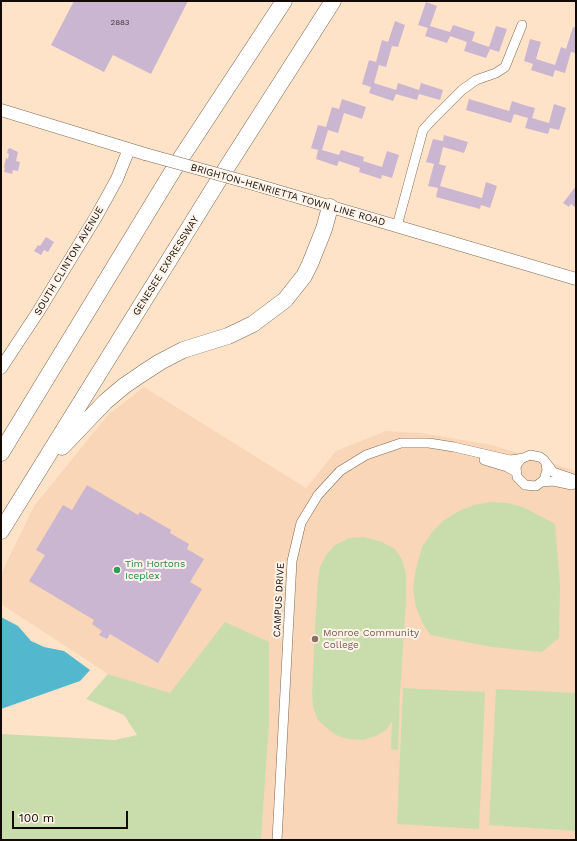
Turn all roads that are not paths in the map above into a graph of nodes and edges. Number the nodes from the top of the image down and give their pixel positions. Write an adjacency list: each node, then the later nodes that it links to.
1 (284, 1): 11 (highway)
2 (333, 1): 17 (highway, GENESEE EXPRESSWAY)
3 (522, 25): 7 (street)
4 (1, 110): 5 (street, BRIGHTON-HENRIETTA TOWN LINE ROAD)
5 (129, 149): 6 (street, BRIGHTON-HENRIETTA TOWN LINE ROAD, bridge); 9 (street, SOUTH CLINTON AVENUE)
6 (330, 207): 7 (street, BRIGHTON-HENRIETTA TOWN LINE ROAD); 17 (highway)
7 (397, 226): 8 (street, BRIGHTON-HENRIETTA TOWN LINE ROAD)
8 (576, 279)
9 (1, 368)
10 (429, 443): 12 (street, CAMPUS DRIVE); 14 (street, CAMPUS DRIVE); 20 (street, CAMPUS DRIVE)
11 (1, 453)
12 (523, 458): 13 (street); 14 (street)
13 (546, 464): 15 (street); 16 (street)
14 (516, 472): 16 (street)
15 (576, 480)
16 (542, 482): 18 (street)
17 (30, 485): 19 (highway, GENESEE EXPRESSWAY)
18 (576, 486)
19 (1, 531)
20 (277, 840)

